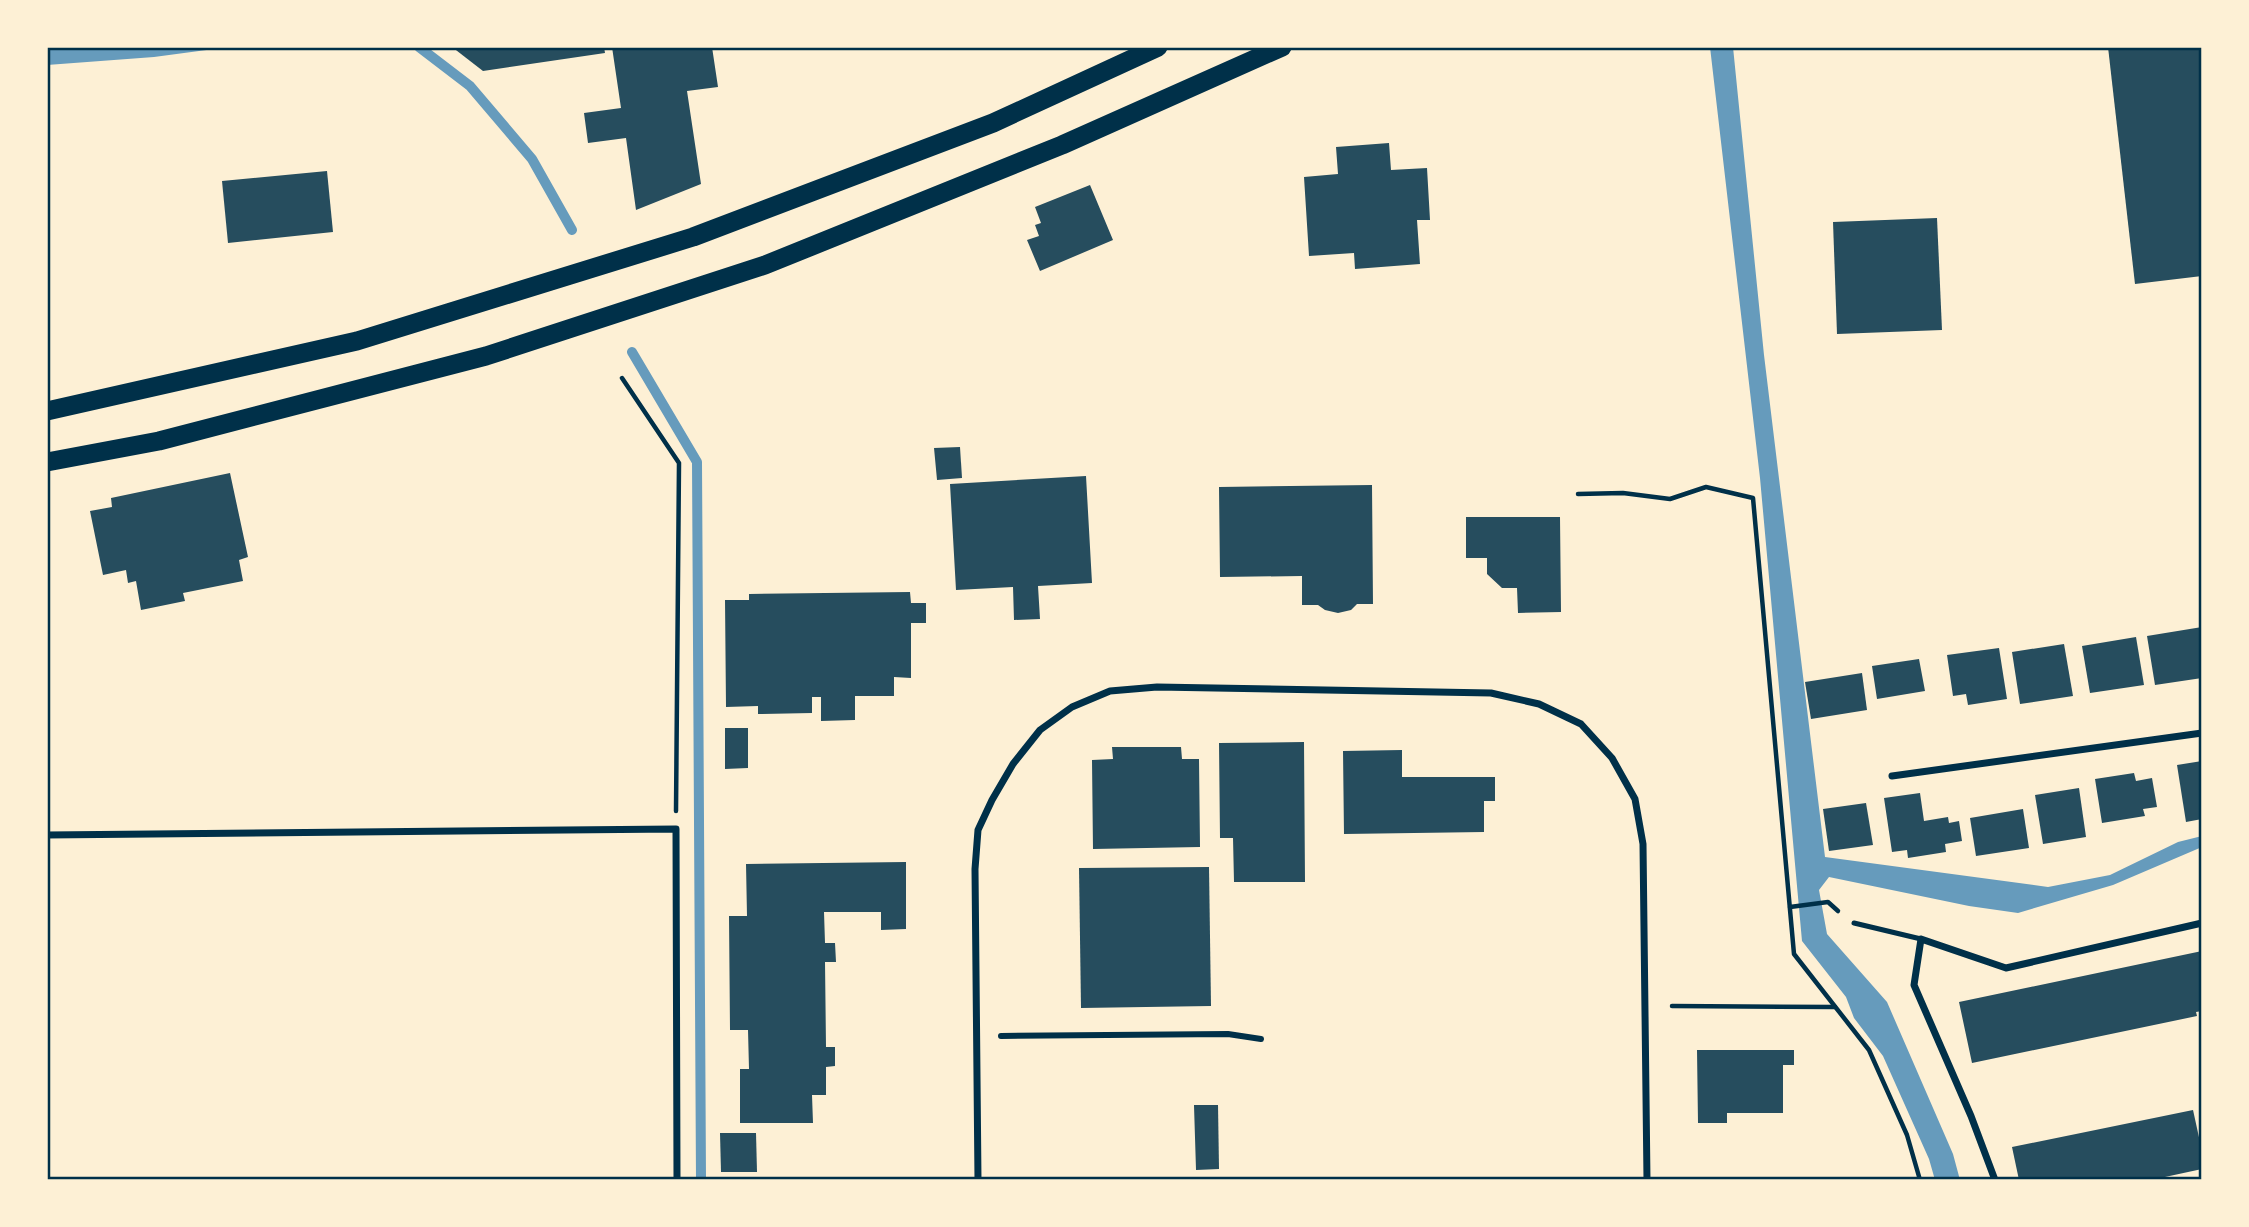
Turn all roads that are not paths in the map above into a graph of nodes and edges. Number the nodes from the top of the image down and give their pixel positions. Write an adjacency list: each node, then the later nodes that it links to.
1 (1158, 47): 3 (highway)
2 (1282, 47): 4 (highway)
3 (47, 411)
4 (47, 462)
5 (2202, 733): 6 (street)
6 (1892, 776)
7 (47, 835): 13 (street)
8 (1854, 923): 10 (lane)
9 (2202, 923): 10 (street)
10 (1921, 939): 16 (street)
11 (1001, 1036): 12 (street)
12 (1261, 1038)
13 (677, 1180)
14 (978, 1180): 15 (street)
15 (1647, 1180)
16 (1995, 1180)

